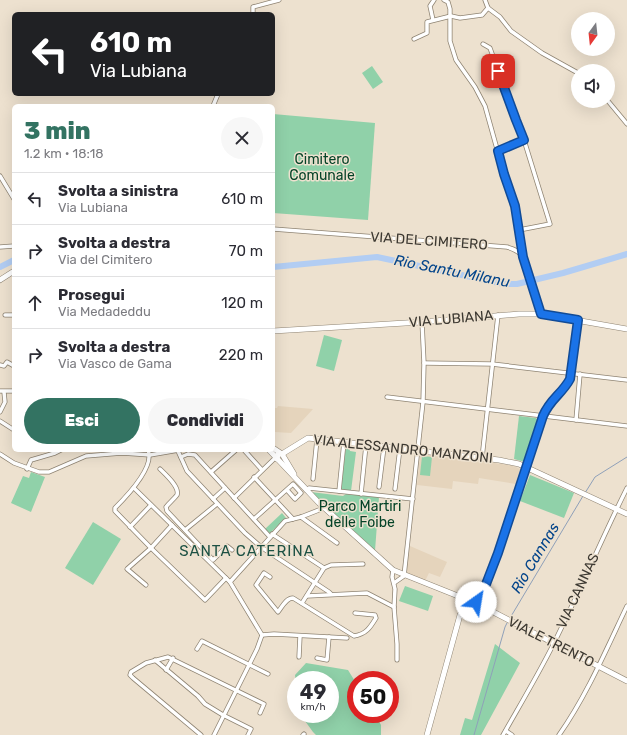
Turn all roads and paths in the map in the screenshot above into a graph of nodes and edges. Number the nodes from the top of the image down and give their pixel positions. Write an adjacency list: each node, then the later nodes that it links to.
1 (279, 0): 7 (street)
2 (434, 0): 9 (street)
3 (444, 0): 8 (street)
4 (485, 0): 6 (street)
5 (488, 0): 6 (street)
6 (488, 8): 8 (street); 12 (street)
7 (253, 12)
8 (451, 16): 9 (street); 16 (street)
9 (433, 20): 10 (street)
10 (414, 39)
11 (483, 44): 15 (street)
12 (571, 69)
13 (614, 108): 14 (street)
14 (627, 124)
15 (524, 140): 16 (street); 20 (street)
16 (498, 151): 20 (street)
17 (0, 176): 18 (street)
18 (12, 196)
19 (275, 229): 23 (street, VIA DEL CIMITERO)
20 (519, 230): 23 (street)
21 (12, 246): 22 (street)
22 (0, 247)
23 (523, 257): 26 (street)
24 (12, 272): 25 (street)
25 (0, 280)
26 (541, 314): 29 (street, VIA LUBIANA); 30 (street, VIA LUBIANA)
27 (4, 315): 28 (street)
28 (12, 315)
29 (498, 315): 31 (street, VIA LUBIANA); 35 (street)
30 (578, 320): 32 (street, VIA LUBIANA); 38 (street)
31 (422, 322): 33 (street, VIA LUBIANA); 34 (street)
32 (627, 329)
33 (275, 331)
34 (424, 363): 35 (street); 43 (street)
35 (492, 364): 38 (street); 44 (street)
36 (0, 365): 37 (street)
37 (12, 365)
38 (571, 373): 39 (street); 46 (street)
39 (580, 374): 40 (street); 47 (street)
40 (627, 380)
41 (2, 391): 45 (street)
42 (387, 397): 43 (street)
43 (422, 402): 44 (street); 57 (street)
44 (487, 409): 46 (street); 71 (street)
45 (0, 412)
46 (543, 416): 47 (street); 75 (street)
47 (576, 420): 49 (street)
48 (0, 421): 50 (street)
49 (627, 426)
50 (12, 429)
51 (317, 439): 52 (street, VIA ALESSANDRO MANZONI); 67 (street, VIA ALESSANDRO MANZONI); 79 (street)
52 (344, 442): 53 (street, VIA ALESSANDRO MANZONI); 88 (street)
53 (366, 445): 54 (street, VIA ALESSANDRO MANZONI); 89 (street)
54 (384, 446): 55 (street, VIA ALESSANDRO MANZONI); 81 (street)
55 (400, 448): 57 (street, VIA ALESSANDRO MANZONI); 85 (street)
56 (275, 449): 67 (street)
57 (417, 450): 71 (street, VIA ALESSANDRO MANZONI); 92 (street)
58 (57, 452): 73 (street)
59 (86, 452): 69 (street)
60 (149, 452): 68 (street)
61 (167, 452): 68 (street)
62 (180, 452): 70 (street)
63 (232, 452): 77 (street)
64 (246, 452): 76 (street)
65 (270, 452): 72 (street)
66 (0, 454): 73 (street)
67 (282, 454): 72 (street, VIA ALESSANDRO MANZONI); 80 (street)
68 (150, 455): 69 (street); 82 (street)
69 (86, 456): 73 (street)
70 (181, 457): 77 (street); 90 (street)
71 (482, 458): 75 (street, VIA ALESSANDRO MANZONI)
72 (275, 459): 76 (street); 80 (street)
73 (27, 468)
74 (160, 468): 104 (street)
75 (527, 468): 97 (street, VIA ALESSANDRO MANZONI); 123 (street)
76 (262, 470): 78 (street)
77 (210, 472): 83 (street)
78 (254, 478): 91 (street); 93 (street)
79 (313, 479)
80 (300, 484): 87 (street)
81 (379, 487)
82 (134, 488): 95 (street); 103 (street)
83 (225, 488): 90 (street); 91 (street)
84 (627, 488): 97 (street, VIA CANNAS)
85 (395, 489)
86 (287, 490): 93 (street)
87 (306, 490): 88 (street); 96 (street)
88 (339, 491): 89 (street)
89 (361, 494): 92 (street)
90 (213, 498): 94 (street)
91 (234, 498): 100 (street)
92 (413, 499): 114 (street)
93 (275, 500): 100 (street); 101 (street)
94 (217, 504): 104 (street); 107 (street)
95 (151, 505): 102 (street); 103 (street)
96 (324, 508): 99 (street); 112 (street)
97 (617, 509): 98 (street, VIA ALESSANDRO MANZONI); 133 (street, VIA CANNAS)
98 (627, 514)
99 (301, 517): 101 (street); 106 (street)
100 (254, 519): 105 (street)
101 (293, 519): 105 (street)
102 (172, 525): 108 (street); 116 (street)
103 (130, 527): 108 (street)
104 (186, 530): 109 (street)
105 (271, 535): 107 (street); 111 (street)
106 (336, 543)
107 (260, 547): 117 (street); 118 (street)
108 (151, 548): 116 (street); 120 (street)
109 (232, 550)
110 (363, 564): 111 (street)
111 (324, 568): 118 (street)
112 (393, 570): 113 (street); 119 (street)
113 (398, 573): 114 (street); 119 (street)
114 (404, 576): 119 (street); 125 (street)
115 (270, 577): 124 (street)
116 (226, 578): 117 (street)
117 (230, 582): 129 (street)
118 (315, 582): 121 (street); 122 (street)
119 (394, 583): 127 (street)
120 (146, 585)
121 (331, 594): 122 (street); 127 (street)
122 (307, 596): 124 (street)
123 (475, 602): 125 (street); 133 (street, VIALE TRENTO)
124 (302, 603): 128 (street)
125 (469, 603): 152 (street)
126 (627, 606): 141 (street)
127 (394, 607): 139 (street)
128 (355, 614)
129 (262, 635): 130 (street); 140 (street)
130 (300, 636): 131 (street); 135 (street)
131 (329, 637): 132 (street); 137 (street)
132 (348, 638)
133 (554, 643): 141 (street, VIALE TRENTO); 148 (street, VIA CANNAS)
134 (197, 649): 140 (street)
135 (298, 657)
136 (173, 658): 138 (street); 142 (street); 145 (street)
137 (317, 658)
138 (155, 660): 142 (street); 149 (street)
139 (397, 660)
140 (249, 664): 143 (street); 145 (street)
141 (598, 666): 144 (street, VIALE TRENTO); 154 (street)
142 (166, 670): 147 (street)
143 (268, 674)
144 (627, 681)
145 (236, 690): 146 (street); 147 (street)
146 (260, 713)
147 (223, 715): 150 (street); 151 (street)
148 (504, 733): 153 (street)
149 (200, 735)
150 (214, 735)
151 (248, 735)
152 (428, 735)
153 (512, 735)
154 (559, 735)

